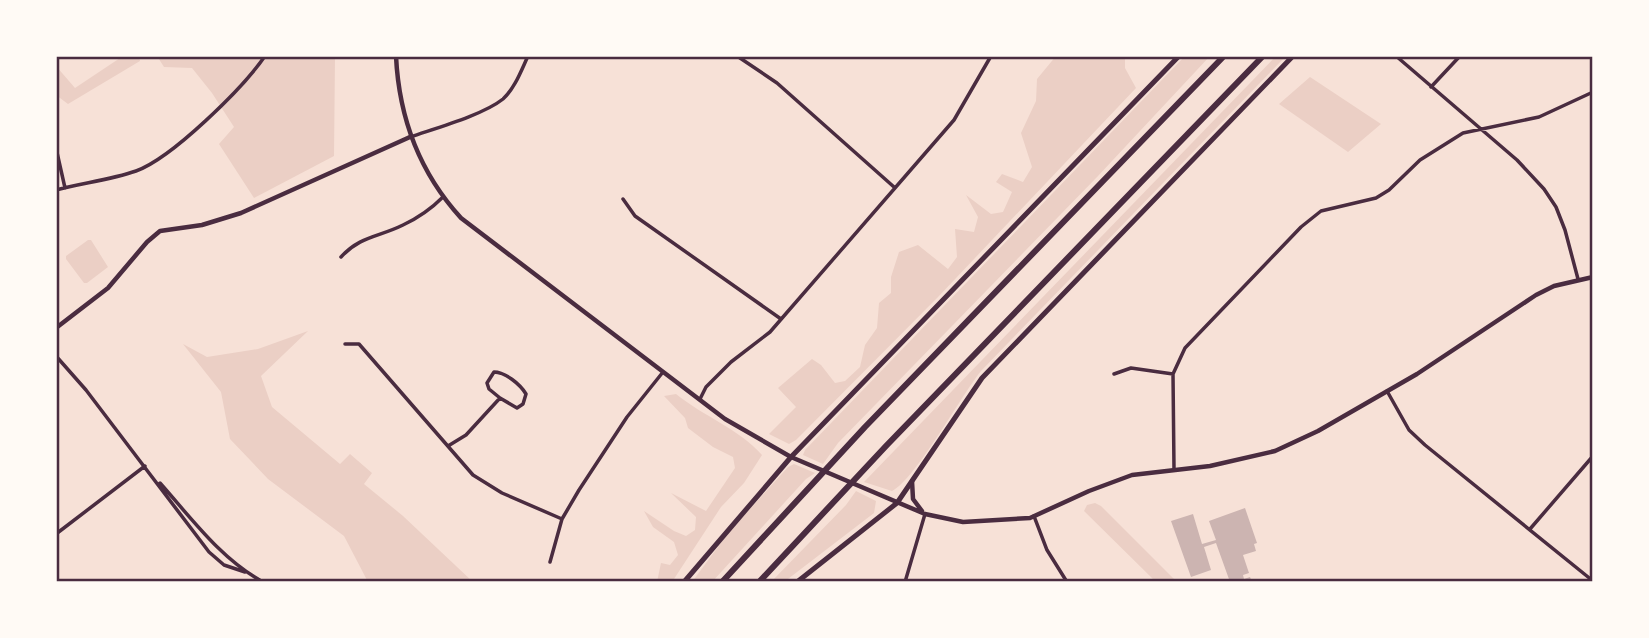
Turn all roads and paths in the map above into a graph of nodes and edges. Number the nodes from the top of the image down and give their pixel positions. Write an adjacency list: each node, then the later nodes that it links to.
1 (265, 56): 18 (street)
2 (396, 56): 15 (street)
3 (528, 56): 15 (street)
4 (737, 56): 17 (street)
5 (991, 56): 17 (street)
6 (1179, 56): 37 (main road)
7 (1224, 56): 51 (highway)
8 (1263, 56): 52 (highway)
9 (1293, 56): 40 (main road)
10 (1396, 56): 12 (street)
11 (1460, 56): 12 (street)
12 (1431, 88): 14 (street)
13 (1593, 92): 14 (street)
14 (1480, 129): 24 (street); 31 (street)
15 (410, 137): 20 (street); 26 (street)
16 (56, 148): 18 (street)
17 (894, 187): 25 (street)
18 (65, 188): 19 (street)
19 (56, 190)
20 (443, 197): 22 (street); 29 (street)
21 (623, 199): 25 (street)
22 (341, 257)
23 (1593, 276): 24 (street)
24 (1578, 279): 32 (street)
25 (781, 319): 34 (street)
26 (56, 328)
27 (345, 344): 35 (street)
28 (56, 356): 38 (street)
29 (663, 372): 34 (street); 44 (street)
30 (1114, 374): 31 (street)
31 (1173, 374): 39 (street)
32 (1387, 391): 39 (street); 45 (street)
33 (500, 398): 33 (street); 35 (street)
34 (700, 400): 37 (street)
35 (448, 446): 44 (street)
36 (1593, 456): 45 (street)
37 (791, 457): 41 (street); 50 (main road)
38 (145, 466): 46 (street); 48 (street); 48 (street)
39 (1174, 470): 43 (street)
40 (912, 481): 41 (main road); 42 (street)
41 (897, 503): 42 (street); 53 (main road)
42 (925, 514): 43 (street); 54 (street)
43 (1034, 516): 55 (street)
44 (562, 519): 47 (street)
45 (1530, 529): 56 (street)
46 (56, 534)
47 (550, 562)
48 (245, 572): 49 (street)
49 (263, 582)
50 (684, 582)
51 (722, 582)
52 (759, 582)
53 (797, 582)
54 (905, 582)
55 (1067, 582)
56 (1593, 582)

